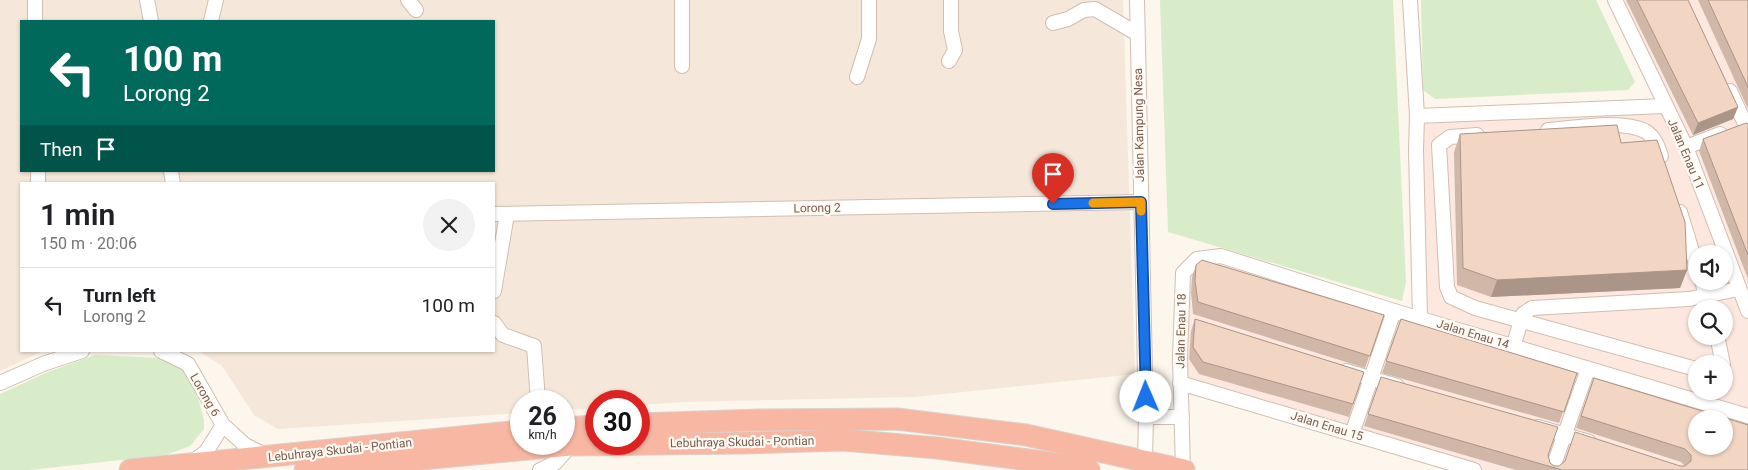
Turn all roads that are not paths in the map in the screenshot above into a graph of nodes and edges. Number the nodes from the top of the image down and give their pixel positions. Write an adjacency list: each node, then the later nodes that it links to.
1 (34, 0): 10 (street)
2 (148, 0): 11 (street)
3 (216, 0): 12 (street)
4 (682, 0): 16 (street)
5 (869, 0): 17 (street)
6 (951, 0): 15 (street)
7 (1136, 0): 14 (street, Jalan Kampung Nesa)
8 (1410, 0): 20 (street)
9 (1615, 0): 19 (street, Jalan Enau 11)
10 (35, 20)
11 (151, 20)
12 (211, 20)
13 (1053, 23): 14 (street)
14 (1136, 33): 28 (street, Jalan Kampung Nesa)
15 (949, 60)
16 (682, 66)
17 (857, 77)
18 (1725, 80): 21 (street)
19 (1665, 106): 20 (street); 25 (street, Jalan Enau 11)
20 (1417, 116): 26 (street)
21 (1747, 126): 25 (street)
22 (1538, 130): 27 (street)
23 (1490, 134): 24 (street)
24 (1440, 144): 26 (street); 38 (street)
25 (1686, 147): 34 (street, Jalan Enau 11)
26 (1416, 150): 37 (street)
27 (1665, 166)
28 (1141, 202): 30 (street, Lorong 2); 54 (street, Jalan Kampung Nesa)
29 (1676, 202): 31 (street)
30 (500, 214): 33 (street)
31 (1690, 245)
32 (1197, 259): 36 (street, Jalan Enau 14); 50 (street, Jalan Enau 18)
33 (495, 279)
34 (1745, 300)
35 (1688, 303): 38 (street)
36 (1394, 311): 37 (street, Jalan Enau 14); 48 (street)
37 (1420, 318): 40 (street, Jalan Enau 14)
38 (1520, 320): 40 (street); 46 (street)
39 (495, 324): 52 (street)
40 (1513, 347): 47 (street, Jalan Enau 14)
41 (76, 352): 43 (street)
42 (165, 352): 44 (street, Lorong 6)
43 (43, 358): 49 (street)
44 (190, 358): 58 (street, Lorong 6)
45 (1335, 367): 48 (street)
46 (1688, 367)
47 (1588, 369): 53 (street, Jalan Enau 14); 61 (street)
48 (1372, 379): 51 (street); 60 (street)
49 (0, 383)
50 (1180, 383): 55 (street, Jalan Enau 18); 60 (street, Jalan Enau 15)
51 (1409, 389)
52 (537, 390)
53 (1748, 416)
54 (1146, 417): 55 (street); 67 (street, Jalan Kampung Nesa)
55 (1182, 417): 73 (street, Jalan Enau 18)
56 (650, 424): 67 (highway, Lebuhraya Skudai - Pontian)
57 (1528, 424): 61 (street)
58 (223, 425): 66 (street, Lorong 6); 68 (street, Lorong 6)
59 (510, 432): 66 (highway, Lebuhraya Skudai - Pontian)
60 (1352, 434): 74 (street, Jalan Enau 15)
61 (1565, 434): 64 (street); 75 (street)
62 (575, 437): 72 (highway, Lebuhraya Skudai - Pontian)
63 (510, 444): 70 (highway, Lebuhraya Skudai - Pontian)
64 (1603, 446)
65 (559, 455): 71 (street)
66 (270, 457): 68 (highway, Lebuhraya Skudai - Pontian)
67 (1145, 460): 73 (highway, Lebuhraya Skudai - Pontian)
68 (188, 465): 69 (highway, Lebuhraya Skudai - Pontian)
69 (130, 470)
70 (305, 470)
71 (540, 470)
72 (1089, 470)
73 (1184, 470)
74 (1474, 470)
75 (1552, 470)

